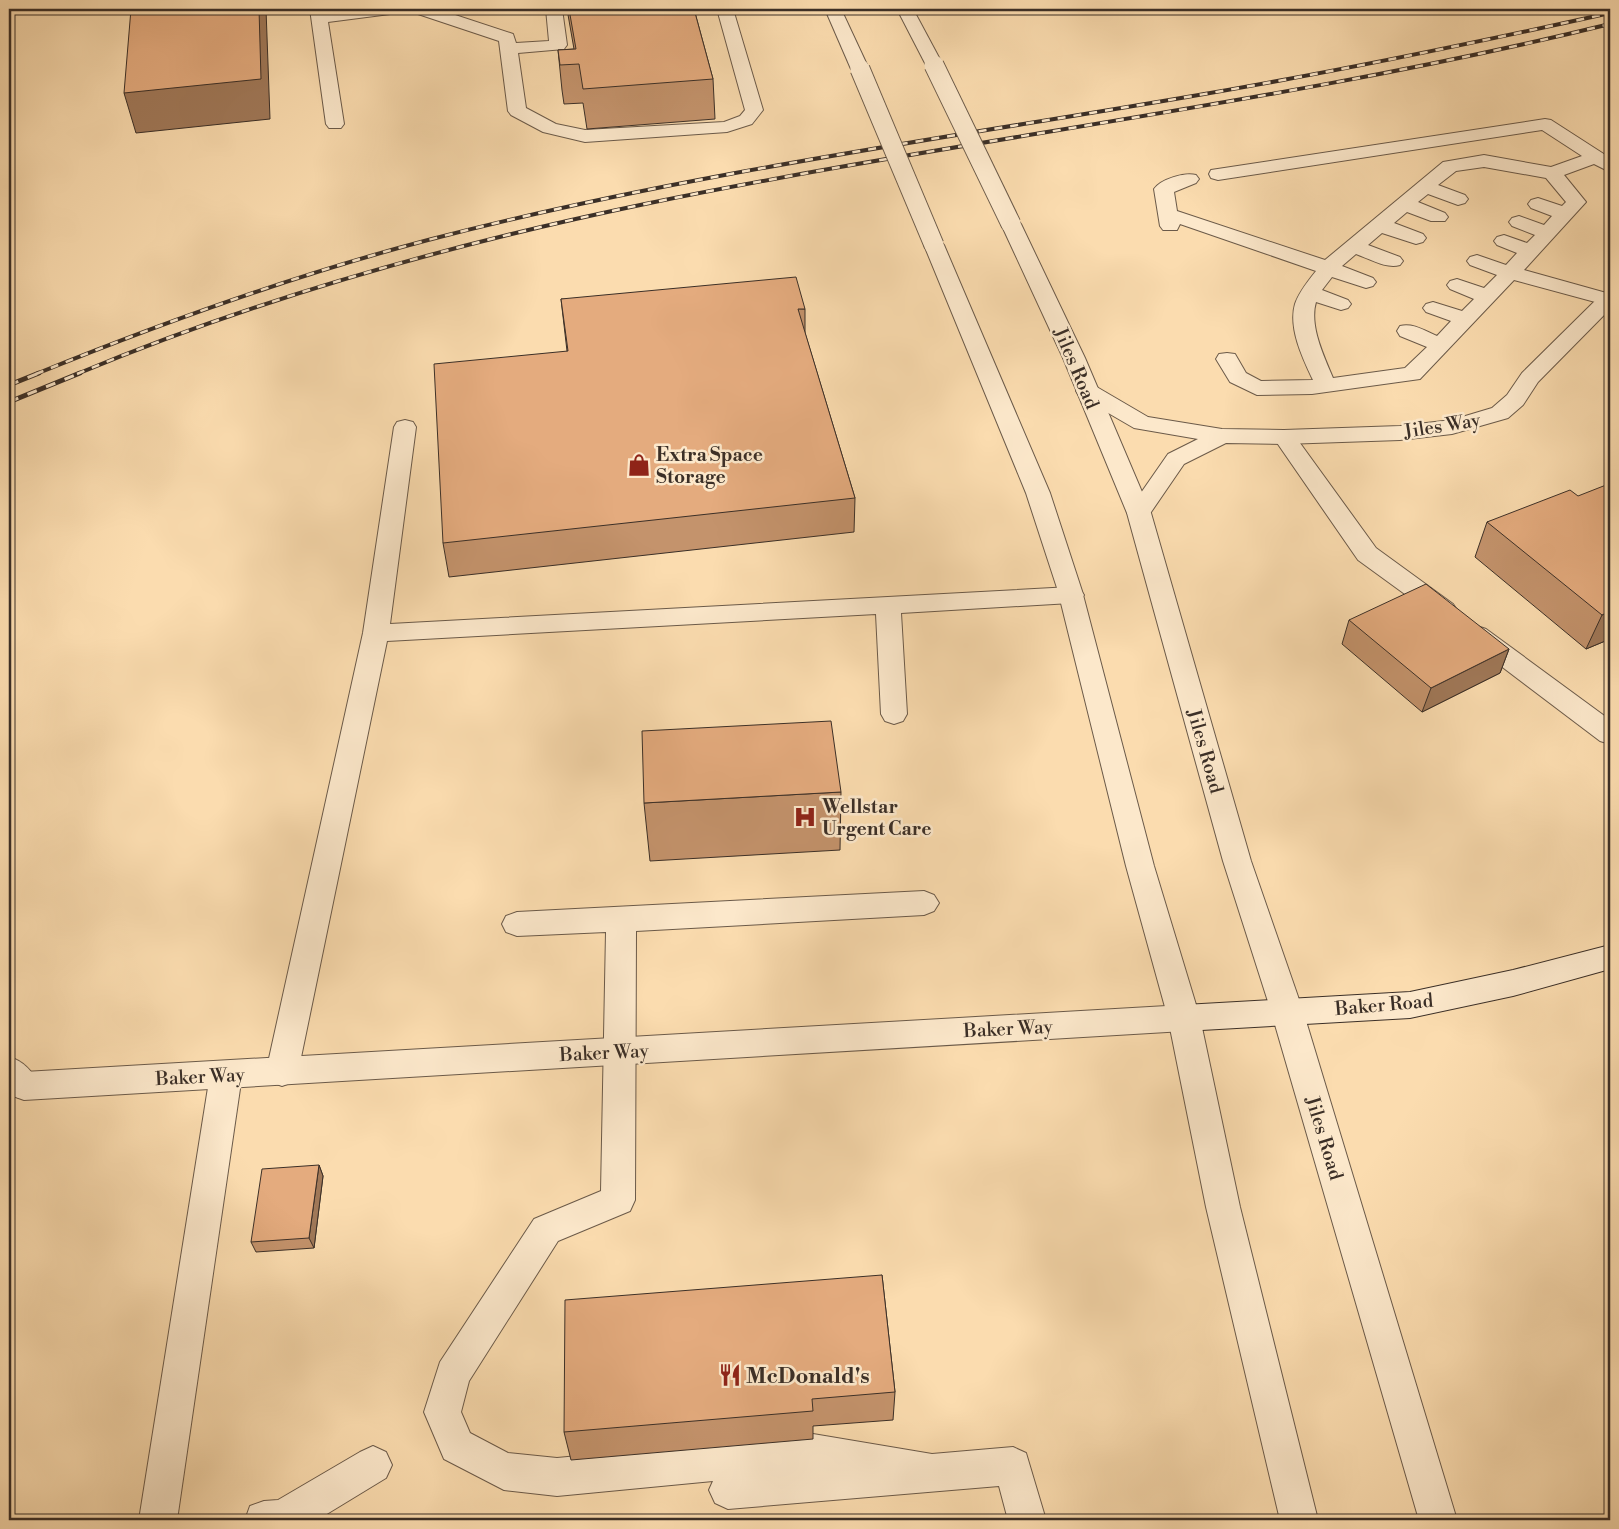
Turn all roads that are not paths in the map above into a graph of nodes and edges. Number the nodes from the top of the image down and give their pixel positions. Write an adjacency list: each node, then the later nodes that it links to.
1 (390, 9): 7 (street)
2 (421, 9): 8 (street)
3 (554, 9): 8 (street)
4 (725, 9): 8 (street)
5 (833, 9): 50 (street, bridge)
6 (906, 9): 45 (street, Jiles Road, bridge)
7 (319, 13): 9 (street)
8 (508, 49)
9 (335, 124)
10 (1604, 162): 12 (street); 13 (street)
11 (1445, 170): 12 (street); 15 (street); 16 (street)
12 (1552, 173): 20 (street)
13 (1218, 174)
14 (1189, 179): 31 (street)
15 (1476, 181)
16 (1425, 187): 17 (street); 18 (street)
17 (1458, 200)
18 (1405, 204): 21 (street); 23 (street)
19 (1538, 204): 20 (street)
20 (1565, 214): 24 (street)
21 (1438, 217)
22 (1519, 222): 24 (street)
23 (1380, 225): 25 (street); 27 (street)
24 (1546, 232): 28 (street)
25 (1416, 238)
26 (1504, 241): 28 (street)
27 (1355, 247): 29 (street); 31 (street)
28 (1530, 251): 32 (street)
29 (1393, 261)
30 (1478, 261): 32 (street)
31 (1328, 268): 33 (street); 35 (street)
32 (1510, 273): 36 (street); 37 (street)
33 (1366, 282)
34 (1457, 285): 36 (street)
35 (1310, 293): 38 (street); 44 (street)
36 (1488, 296): 40 (street)
37 (1609, 298): 48 (street, Jiles Way)
38 (1341, 304)
39 (1433, 308): 40 (street)
40 (1465, 320): 42 (street)
41 (1408, 331): 42 (street)
42 (1441, 345): 44 (street)
43 (1227, 358): 44 (street)
44 (1326, 385)
45 (1087, 391): 47 (street, Jiles Way); 49 (street, Jiles Road)
46 (405, 427): 52 (street)
47 (1222, 436): 48 (street, Jiles Way); 49 (street, Jiles Way)
48 (1284, 437): 54 (street)
49 (1139, 513): 59 (street, Jiles Road)
50 (1071, 596): 51 (street); 60 (street)
51 (888, 607): 52 (street); 53 (street)
52 (376, 632): 62 (street)
53 (894, 714)
54 (1610, 734)
55 (924, 903): 56 (street)
56 (622, 920): 57 (street); 61 (street)
57 (517, 924)
58 (1610, 957): 59 (street, Baker Road)
59 (1287, 1011): 60 (street, Baker Road); 72 (street, Jiles Road)
60 (1184, 1018): 61 (street, Baker Way); 71 (street)
61 (619, 1051): 62 (street, Baker Way); 66 (street)
62 (282, 1072): 63 (street, Baker Way)
63 (226, 1075): 64 (street, Baker Way); 68 (street)
64 (16, 1078)
65 (373, 1465): 69 (street)
66 (933, 1474): 67 (street); 70 (street)
67 (728, 1490)
68 (158, 1520)
69 (264, 1520)
70 (1027, 1520)
71 (1299, 1520)
72 (1438, 1520)

